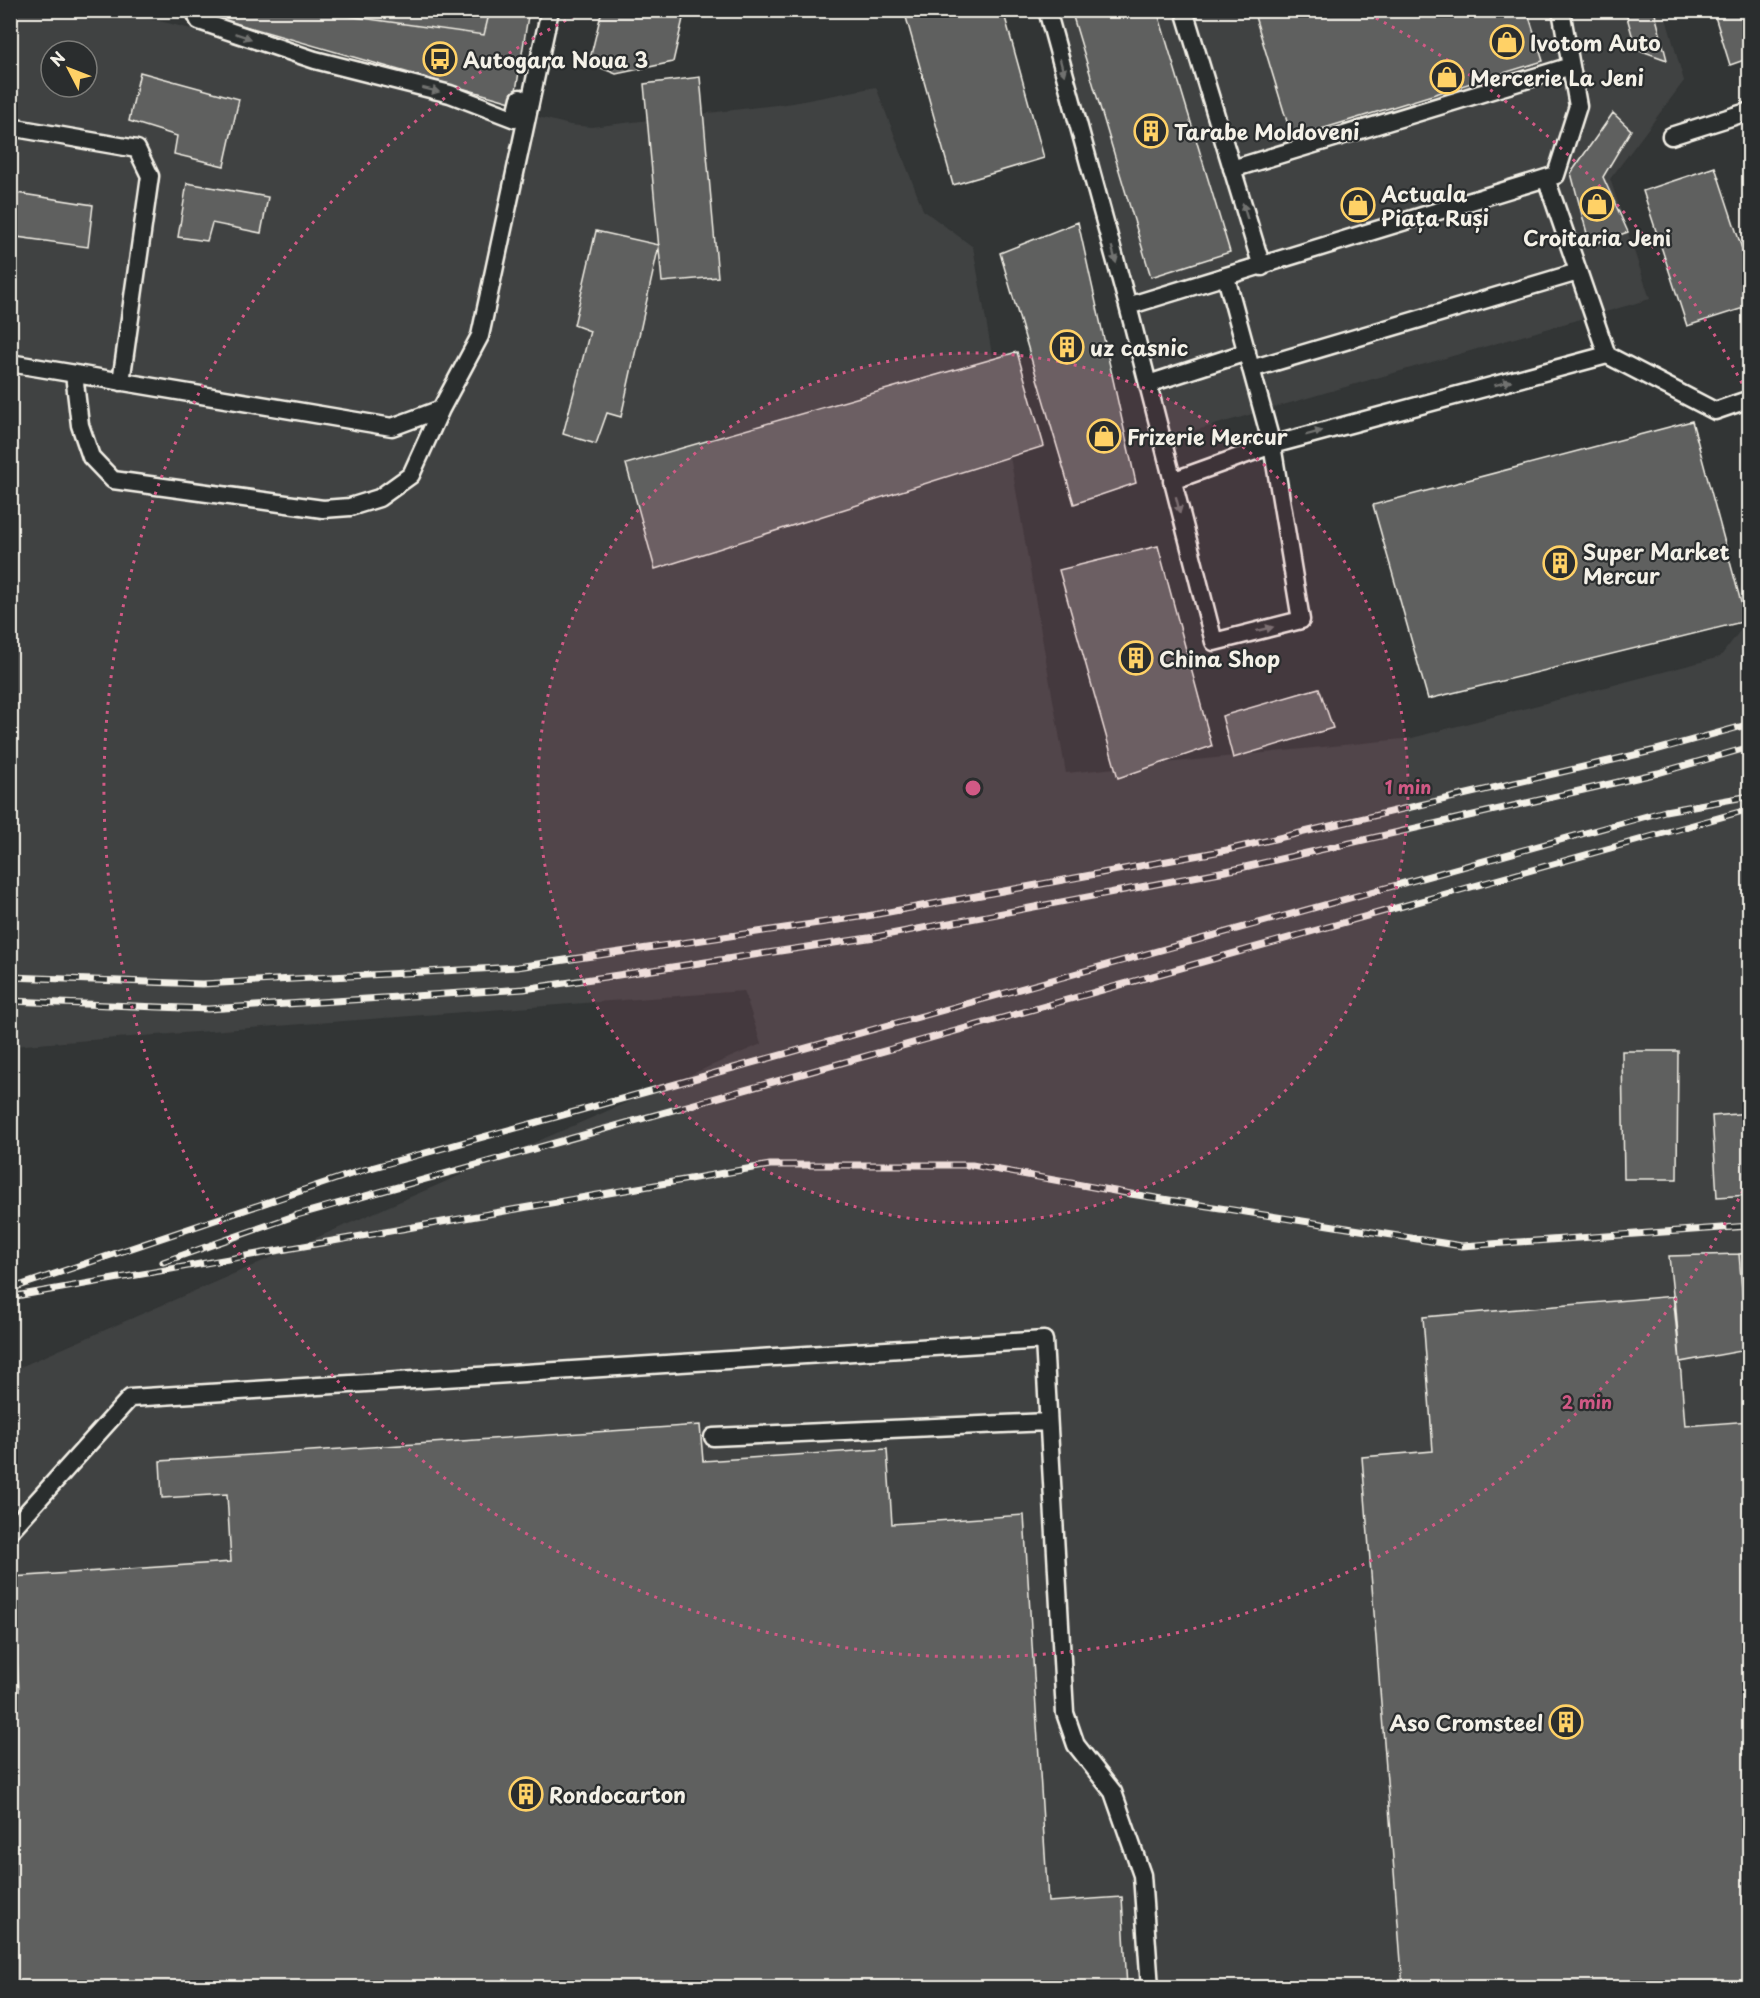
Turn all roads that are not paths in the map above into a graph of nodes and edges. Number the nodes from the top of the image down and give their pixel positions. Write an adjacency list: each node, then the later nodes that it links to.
1 (194, 10): 2 (lane, one-way to 2)
2 (549, 10): 23 (lane)
3 (1047, 10): 15 (lane, one-way to 15)
4 (1184, 10): 10 (lane)
5 (1561, 10): 6 (lane)
6 (1571, 66): 10 (lane); 11 (lane)
7 (1749, 111): 9 (lane)
8 (10, 127): 20 (lane)
9 (1671, 136)
10 (1232, 168): 12 (lane, one-way to 10)
11 (1546, 178): 12 (lane); 13 (lane)
12 (1262, 267): 14 (lane)
13 (1578, 272): 16 (lane); 17 (lane)
14 (1226, 277): 15 (lane); 17 (lane)
15 (1128, 306): 21 (lane)
16 (1607, 355): 22 (lane); 24 (lane, one-way to 16)
17 (1249, 360): 21 (lane); 24 (lane)
18 (10, 363): 19 (lane)
19 (74, 374): 20 (lane); 23 (lane)
20 (121, 382): 23 (lane)
21 (1148, 384): 25 (lane)
22 (1749, 399)
23 (441, 409)
24 (1272, 445): 25 (lane); 25 (lane, one-way to 24)
25 (1172, 481)
26 (1047, 1422): 27 (lane); 28 (lane); 29 (lane)
27 (713, 1437)
28 (10, 1531)
29 (1150, 1988)

